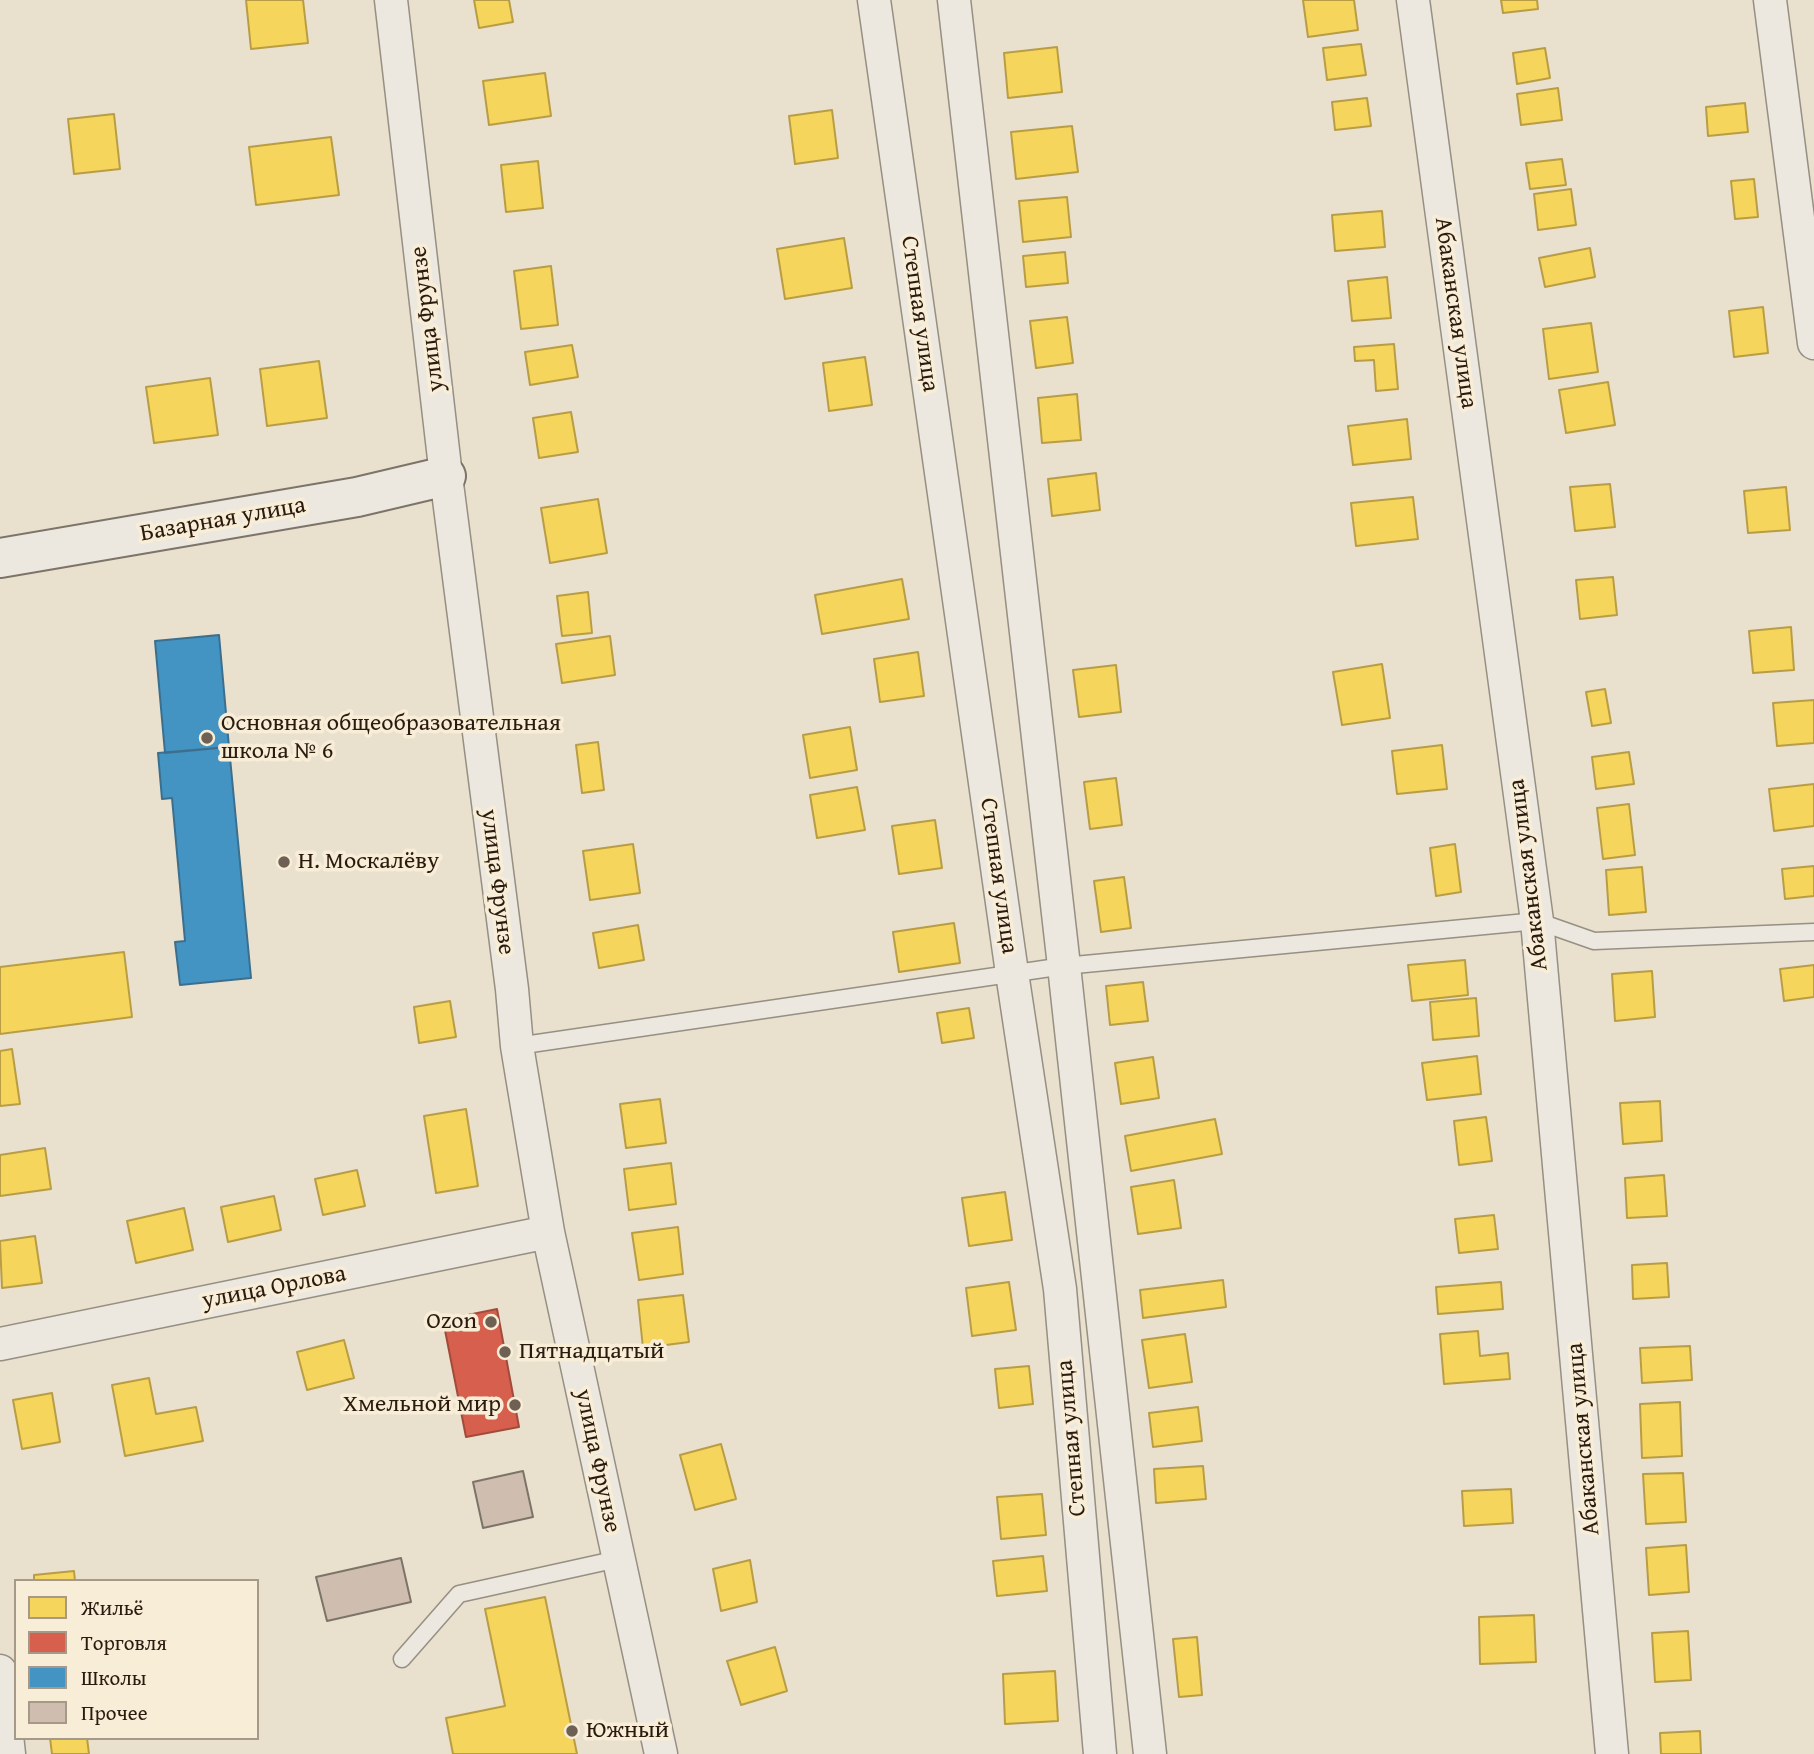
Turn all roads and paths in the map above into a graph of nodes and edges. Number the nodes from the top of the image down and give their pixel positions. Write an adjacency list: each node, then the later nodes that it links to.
1 (391, 0): 7 (street, улица Фрунзе)
2 (874, 0): 12 (street, Степная улица)
3 (954, 0): 11 (street, Степная улица)
4 (1413, 0): 9 (street, Абаканская улица)
5 (1770, 0): 6 (street)
6 (1814, 343)
7 (446, 476): 8 (street, Базарная улица); 13 (street, улица Фрунзе)
8 (0, 558)
9 (1536, 921): 10 (lane); 11 (lane); 23 (street, Абаканская улица)
10 (1814, 932)
11 (1064, 966): 12 (lane); 22 (street, Степная улица)
12 (1012, 973): 13 (lane); 21 (street, Степная улица)
13 (517, 1046): 14 (street, улица Фрунзе)
14 (548, 1232): 15 (street, улица Орлова); 16 (street, улица Фрунзе)
15 (0, 1344)
16 (618, 1559): 17 (lane); 20 (street, улица Фрунзе)
17 (402, 1659)
18 (0, 1671): 19 (street)
19 (9, 1754)
20 (660, 1754)
21 (1100, 1754)
22 (1150, 1754)
23 (1612, 1754)

